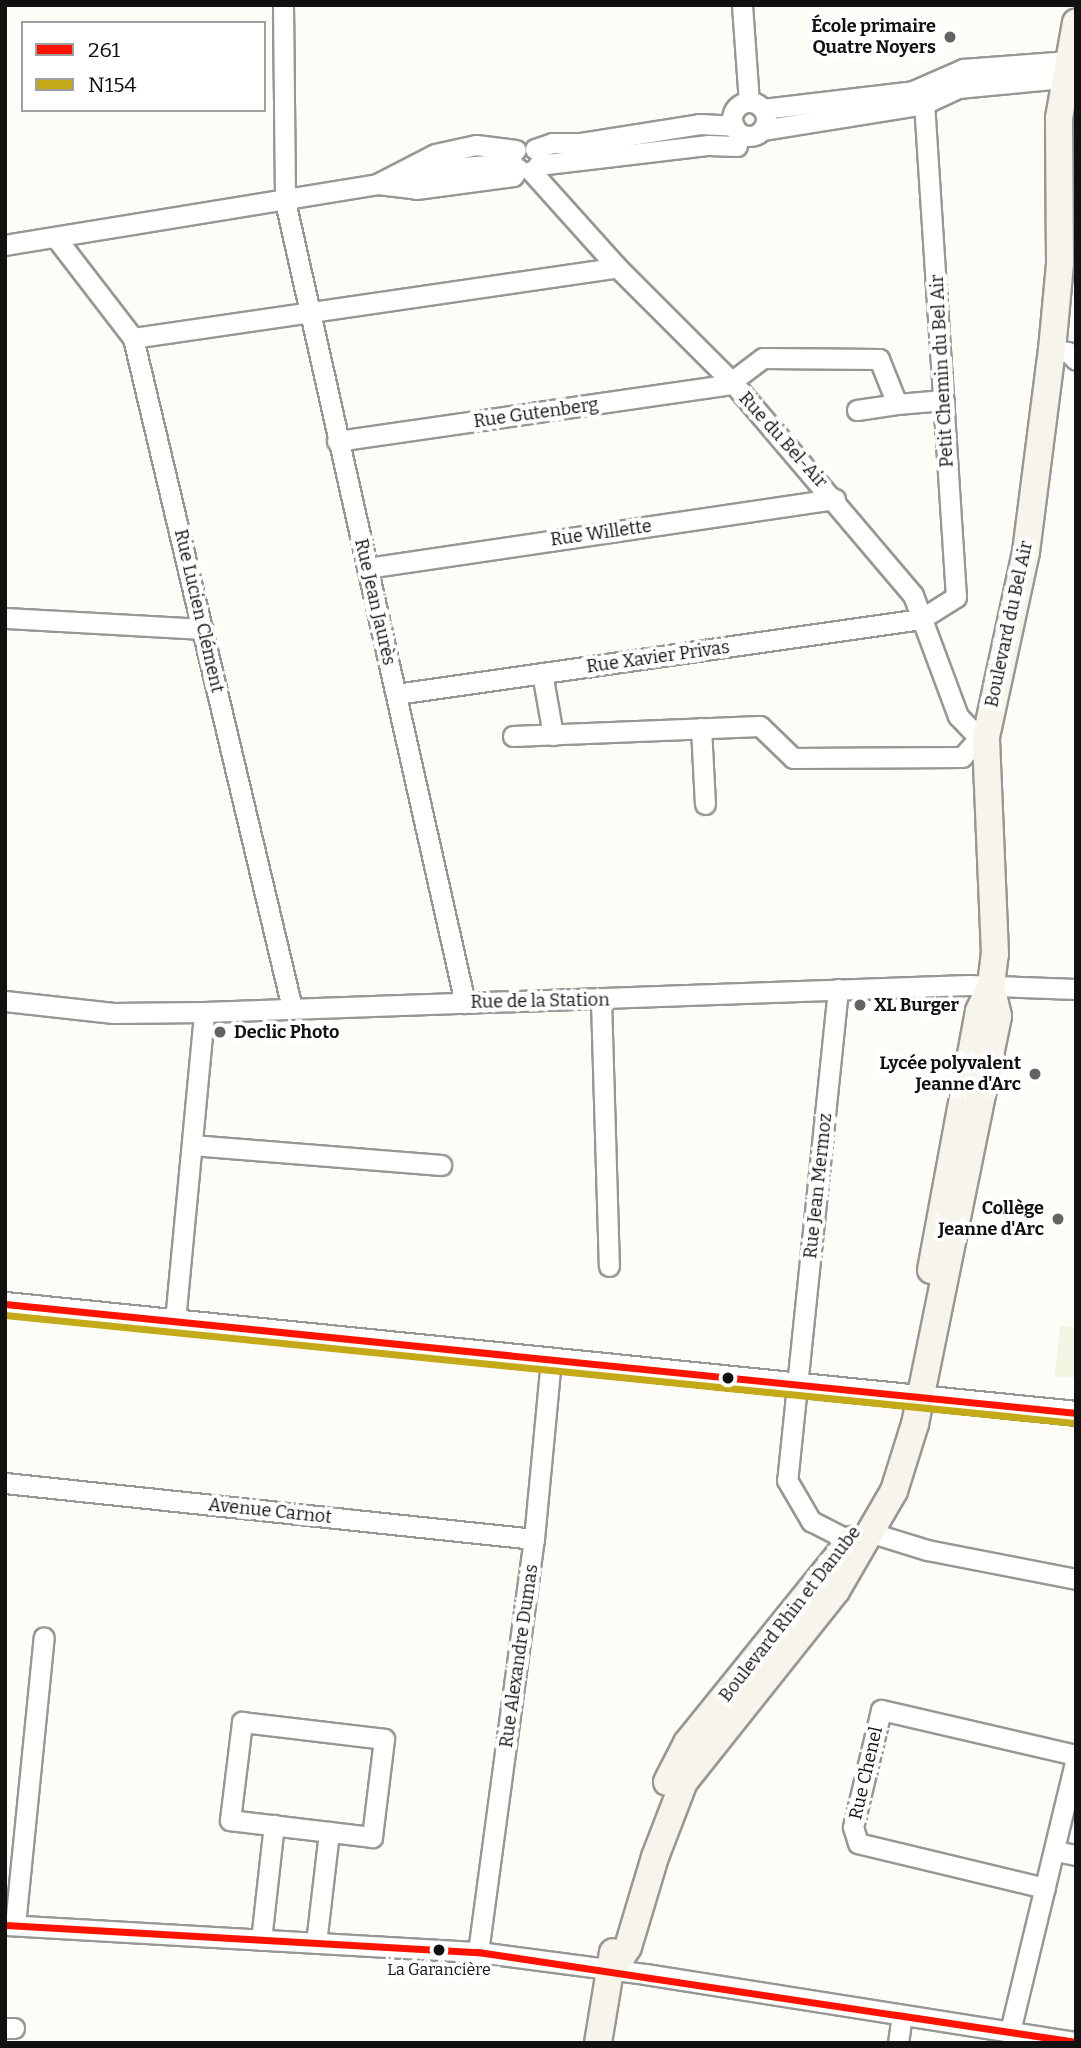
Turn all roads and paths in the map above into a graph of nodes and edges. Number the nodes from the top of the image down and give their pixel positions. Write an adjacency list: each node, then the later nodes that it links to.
1 (283, 5): 12 (street, Rue Jean Jaurès)
2 (742, 5): 6 (street)
3 (1076, 23): 4 (main road, Boulevard du Bel Air)
4 (1070, 69): 5 (street); 6 (street); 15 (main road, Boulevard du Bel Air)
5 (924, 104): 7 (street); 22 (street, Petit Chemin du Bel Air)
6 (746, 111): 7 (street); 7 (street); 9 (street)
7 (762, 130)
8 (737, 146): 9 (street)
9 (527, 161): 11 (street); 11 (street); 16 (street, Rue du Bel-Air)
10 (1076, 172): 15 (main road, Boulevard du Bel Air)
11 (377, 184): 12 (street)
12 (285, 201): 13 (street); 17 (street, Rue Jean Jaurès)
13 (56, 238): 14 (street); 18 (street, Rue Lucien Clément)
14 (5, 245)
15 (1060, 263): 19 (main road, Boulevard du Bel Air)
16 (617, 267): 17 (street); 21 (street, Rue du Bel-Air)
17 (308, 310): 18 (street); 25 (street, Rue Jean Jaurès)
18 (133, 338): 30 (street, Rue Lucien Clément)
19 (1052, 350): 20 (street); 36 (main road, Boulevard du Bel Air)
20 (1076, 360)
21 (733, 383): 23 (street); 25 (street, Rue Gutenberg); 26 (street, Rue du Bel-Air)
22 (944, 400): 23 (street); 29 (street, Petit Chemin du Bel Air)
23 (897, 404): 24 (street)
24 (857, 410)
25 (337, 442): 27 (street, Rue Jean Jaurès)
26 (835, 499): 27 (street, Rue Willette); 29 (street, Rue du Bel-Air)
27 (367, 568): 32 (street, Rue Jean Jaurès)
28 (5, 618): 30 (street)
29 (921, 619): 31 (street, Rue Xavier Privas); 36 (street, Rue du Bel-Air)
30 (204, 629): 44 (street, Rue Lucien Clément)
31 (542, 673): 32 (street, Rue Xavier Privas); 34 (street)
32 (396, 694): 43 (street, Rue Jean Jaurès)
33 (701, 728): 34 (street); 36 (street); 37 (street)
34 (553, 735): 35 (street)
35 (513, 736)
36 (982, 737): 38 (main road, Boulevard du Bel Air)
37 (705, 804)
38 (991, 985): 39 (street, Rue de la Station); 40 (street, Rue de la Station); 53 (main road, Boulevard Rhin et Danube)
39 (838, 989): 41 (street, Rue de la Station); 52 (street, Rue Jean Mermoz)
40 (1076, 989)
41 (601, 1000): 43 (street, Rue de la Station); 48 (street)
42 (5, 1001): 45 (street, Rue de la Station)
43 (465, 1003): 44 (street, Rue de la Station)
44 (292, 1008): 45 (street, Rue de la Station)
45 (205, 1012): 46 (street)
46 (192, 1145): 47 (street); 50 (street)
47 (441, 1165)
48 (609, 1266)
49 (5, 1304): 50 (street)
50 (175, 1321): 51 (street)
51 (551, 1359): 52 (street); 57 (street, Rue Alexandre Dumas)
52 (798, 1383): 53 (street); 56 (street, Rue Jean Mermoz)
53 (912, 1397): 54 (street); 56 (main road, Boulevard Rhin et Danube)
54 (1076, 1413)
55 (5, 1483): 57 (street, Avenue Carnot)
56 (861, 1537): 58 (street, Rue Jean Mermoz); 70 (main road, Boulevard Rhin et Danube)
57 (534, 1539): 69 (street, Rue Alexandre Dumas)
58 (1076, 1579)
59 (44, 1637): 66 (street)
60 (1076, 1757): 63 (street); 65 (street, Rue Chenel)
61 (274, 1825): 62 (street); 62 (street); 67 (street)
62 (329, 1832): 68 (street)
63 (1055, 1851): 64 (street); 65 (street)
64 (1076, 1855)
65 (1045, 1888): 72 (street)
66 (10, 1925): 67 (street)
67 (261, 1940): 68 (street)
68 (316, 1943): 69 (street)
69 (478, 1952): 70 (street)
70 (613, 1969): 71 (street); 74 (main road, Boulevard Rhin et Danube)
71 (902, 2015): 72 (street); 75 (street)
72 (1010, 2031): 73 (street)
73 (1076, 2042)
74 (598, 2043)
75 (898, 2043)

